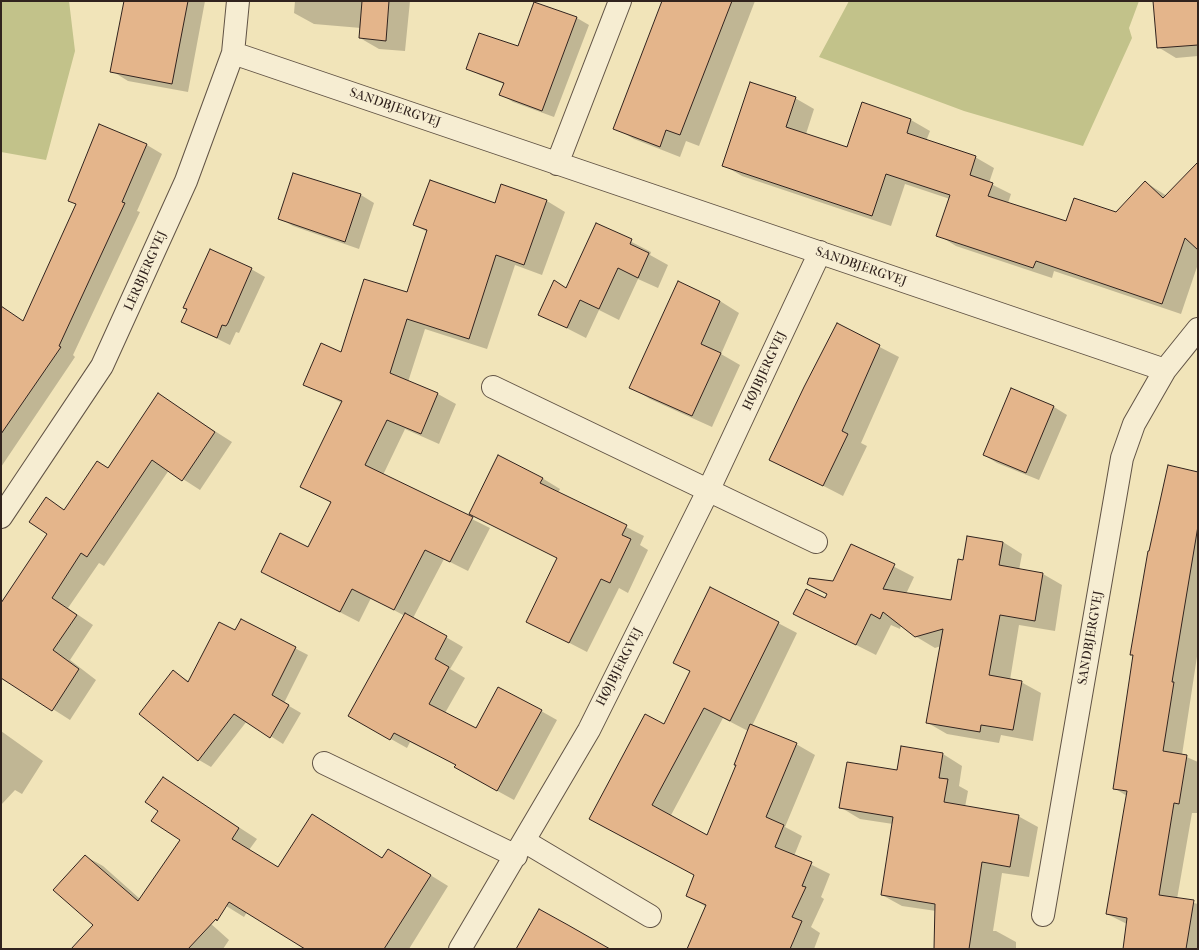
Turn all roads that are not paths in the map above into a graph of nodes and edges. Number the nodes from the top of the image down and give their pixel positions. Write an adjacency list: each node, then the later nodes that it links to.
1 (238, 1): 3 (street, LERBJERGVEJ)
2 (620, 1): 4 (street)
3 (233, 53): 4 (street, SANDBJERGVEJ); 10 (street, LERBJERGVEJ)
4 (557, 164): 5 (street, SANDBJERGVEJ)
5 (820, 252): 7 (street, SANDBJERGVEJ); 9 (street, HØJBJERGVEJ)
6 (1198, 329): 7 (street, SANDBJERGVEJ)
7 (1165, 370): 14 (street, SANDBJERGVEJ)
8 (493, 387): 9 (street)
9 (710, 490): 11 (street); 13 (street, HØJBJERGVEJ)
10 (1, 517)
11 (816, 542)
12 (324, 763): 13 (street)
13 (520, 849): 15 (street); 16 (street, HØJBJERGVEJ)
14 (1043, 915)
15 (650, 916)
16 (460, 949)

